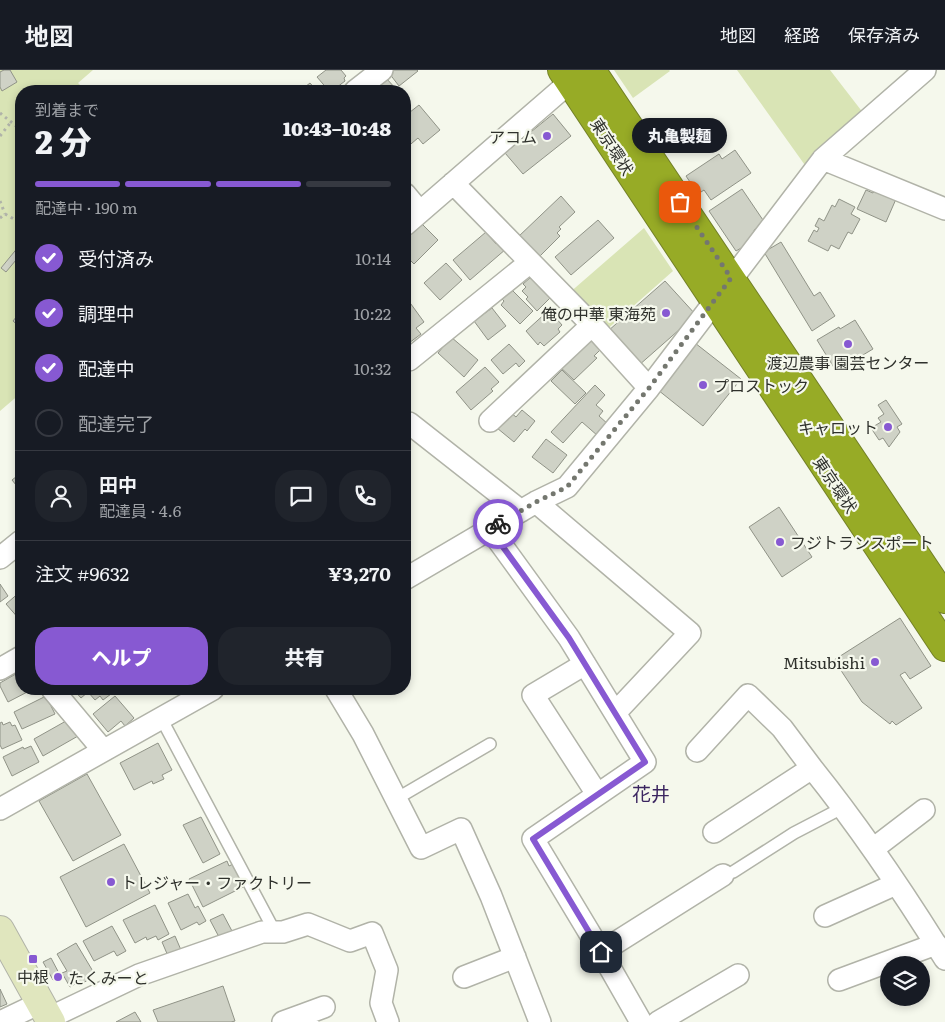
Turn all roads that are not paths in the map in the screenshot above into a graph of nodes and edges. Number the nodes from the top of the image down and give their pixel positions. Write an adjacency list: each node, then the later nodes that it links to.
1 (382, 70): 4 (street)
2 (922, 71): 5 (street)
3 (575, 74): 6 (street); 10 (highway, 東京環状); 11 (highway, 東京環状)
4 (363, 85)
5 (823, 159): 7 (street); 10 (street)
6 (453, 183): 8 (street); 9 (street)
7 (945, 209)
8 (412, 219)
9 (530, 263): 12 (street); 13 (street)
10 (731, 278): 11 (street); 22 (highway, 東京環状)
11 (715, 301): 14 (street); 23 (highway, 東京環状)
12 (592, 326): 14 (street); 15 (street)
13 (411, 358)
14 (649, 388): 17 (street)
15 (490, 421)
16 (411, 424): 17 (street)
17 (529, 507): 18 (street); 30 (street)
18 (490, 529): 21 (street); 25 (street)
19 (15, 546): 20 (street)
20 (0, 558)
21 (411, 575)
22 (945, 599)
23 (945, 647)
24 (15, 660): 26 (street)
25 (585, 664): 30 (street); 36 (street)
26 (0, 669)
27 (57, 695): 33 (street)
28 (188, 695): 31 (street)
29 (340, 695): 37 (street)
30 (615, 713): 36 (street)
31 (161, 718): 33 (street); 46 (lane)
32 (490, 744): 37 (lane)
33 (102, 750): 39 (street)
34 (697, 751): 35 (street)
35 (812, 768): 38 (street); 41 (street)
36 (597, 794): 48 (street)
37 (396, 799): 50 (street)
38 (844, 808): 42 (street); 43 (lane)
39 (0, 810)
40 (924, 810): 42 (street)
41 (714, 832)
42 (873, 849): 44 (street)
43 (722, 875): 48 (street)
44 (896, 884): 45 (street); 49 (street)
45 (825, 916)
46 (275, 932): 54 (street); 58 (street)
47 (3, 942): 54 (street)
48 (601, 952): 60 (street)
49 (940, 952): 53 (street)
50 (515, 957): 52 (street); 59 (street)
51 (738, 975): 61 (street)
52 (464, 977)
53 (839, 980)
54 (47, 1014): 56 (street)
55 (312, 1014): 57 (street)
56 (0, 1022)
57 (283, 1022)
58 (388, 1022)
59 (540, 1022)
60 (641, 1022)
61 (658, 1022)

